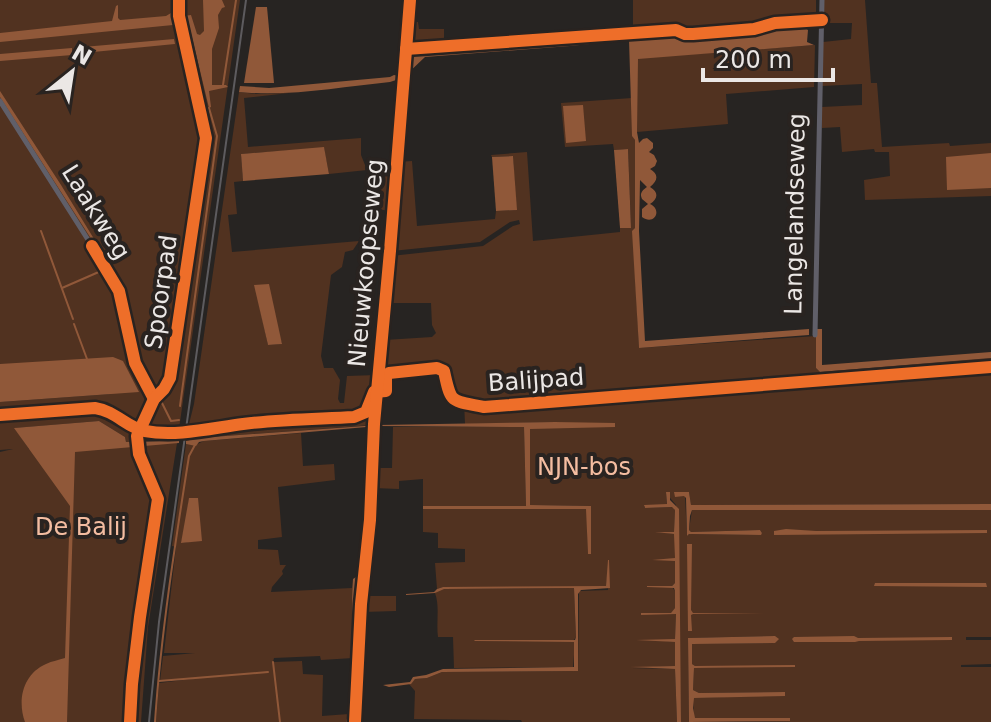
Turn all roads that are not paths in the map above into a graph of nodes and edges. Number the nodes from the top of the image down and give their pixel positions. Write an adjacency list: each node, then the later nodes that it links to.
1 (410, 0): 6 (street, Nieuwkoopseweg)
2 (822, 0): 5 (street, Langelandseweg)
3 (0, 101): 4 (street, Laakweg)
4 (92, 246)
5 (815, 335)
6 (355, 722)

